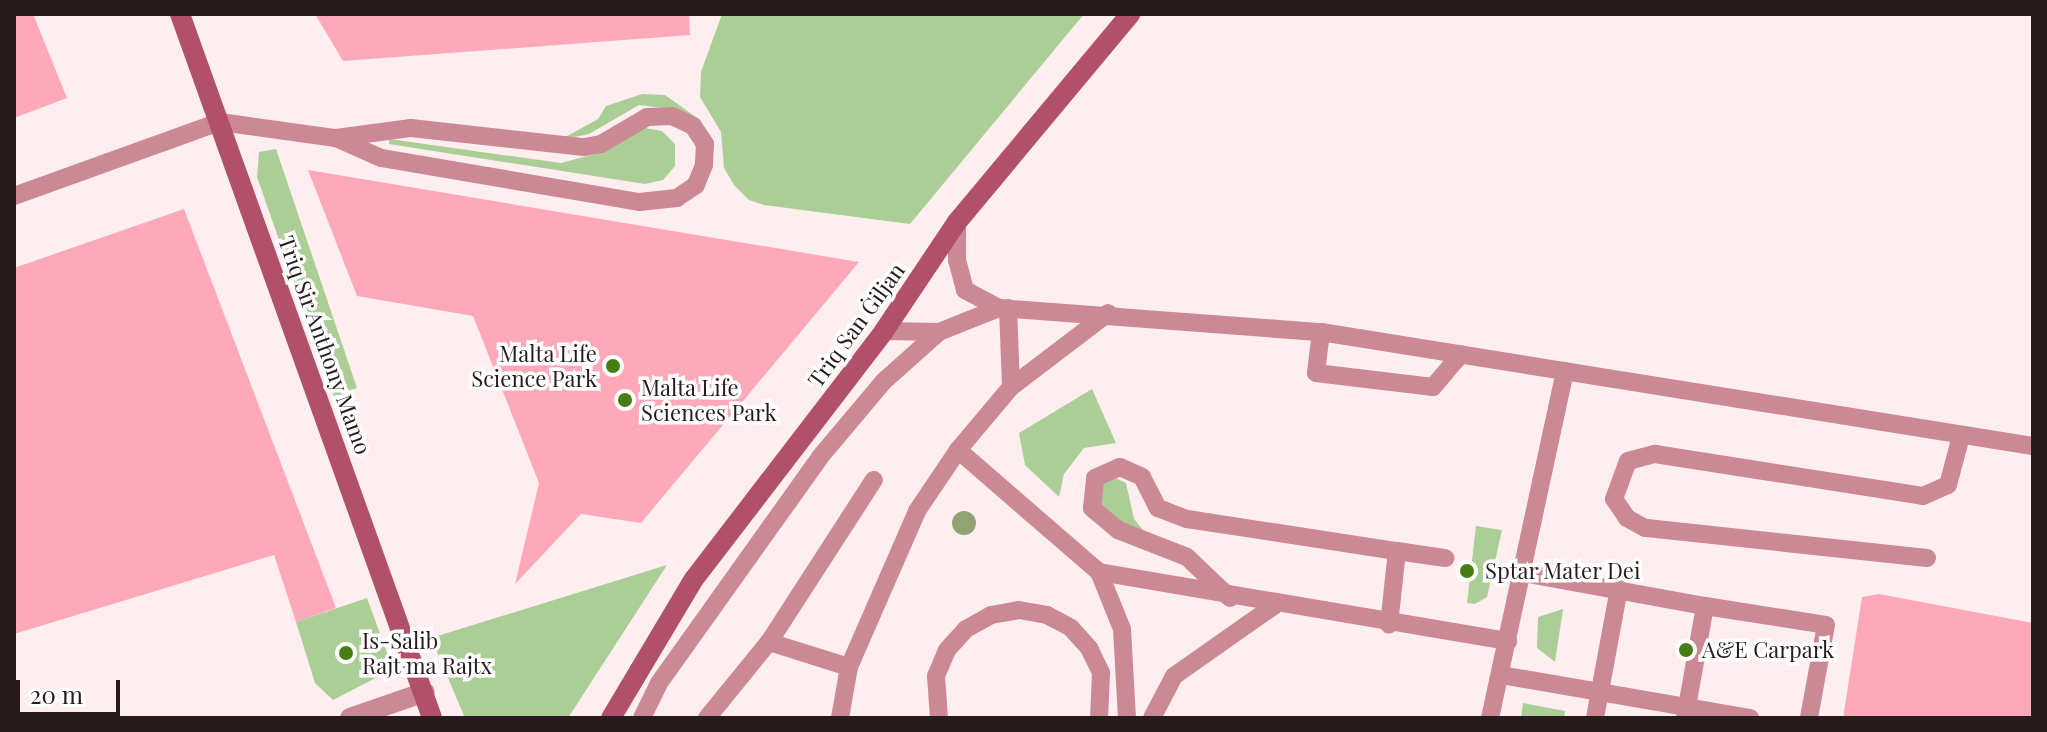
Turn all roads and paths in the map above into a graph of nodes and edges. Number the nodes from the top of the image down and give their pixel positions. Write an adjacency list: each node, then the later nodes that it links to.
1 (180, 14): 3 (street, Triq Sir Anthony Mamo)
2 (1130, 14): 6 (street, Triq San Ġiljan)
3 (220, 122): 4 (lane); 5 (lane); 33 (street, Triq Sir Anthony Mamo)
4 (336, 138): 4 (lane)
5 (14, 196)
6 (957, 222): 7 (lane); 9 (street, Triq San Ġiljan)
7 (1004, 308): 8 (lane); 10 (lane); 14 (lane)
8 (1108, 313): 11 (lane); 14 (lane)
9 (884, 331): 10 (lane); 39 (street, Triq San Ġiljan)
10 (939, 332): 40 (lane)
11 (1321, 332): 12 (lane); 12 (lane)
12 (1461, 354): 13 (lane)
13 (1565, 371): 15 (lane); 23 (lane)
14 (1011, 387): 17 (lane)
15 (1961, 436): 16 (lane); 21 (lane)
16 (2033, 446)
17 (958, 450): 22 (lane); 31 (lane)
18 (874, 480): 30 (lane)
19 (1397, 551): 20 (lane); 25 (lane); 28 (lane)
20 (1445, 558)
21 (1927, 558)
22 (1099, 572): 25 (lane); 45 (lane)
23 (1523, 573): 24 (lane); 29 (lane)
24 (1619, 589): 27 (lane); 34 (lane)
25 (1230, 598): 26 (lane)
26 (1275, 605): 28 (lane); 46 (lane)
27 (1705, 606): 35 (lane); 50 (lane)
28 (1389, 625): 29 (lane)
29 (1508, 641): 32 (lane)
30 (769, 642): 31 (lane); 41 (lane)
31 (849, 667): 42 (lane)
32 (1501, 675): 34 (lane); 47 (lane)
33 (425, 692): 36 (street); 37 (street, Triq Sir Anthony Mamo); 38 (street, Triq Sir Anthony Mamo)
34 (1600, 692): 35 (lane); 48 (lane)
35 (1686, 713): 49 (lane)
36 (350, 718)
37 (432, 718)
38 (444, 718)
39 (611, 718)
40 (642, 718)
41 (707, 718)
42 (840, 718)
43 (939, 718): 44 (lane)
44 (1099, 718)
45 (1127, 718)
46 (1152, 718)
47 (1490, 718)
48 (1595, 718)
49 (1750, 718)
50 (1809, 718)

